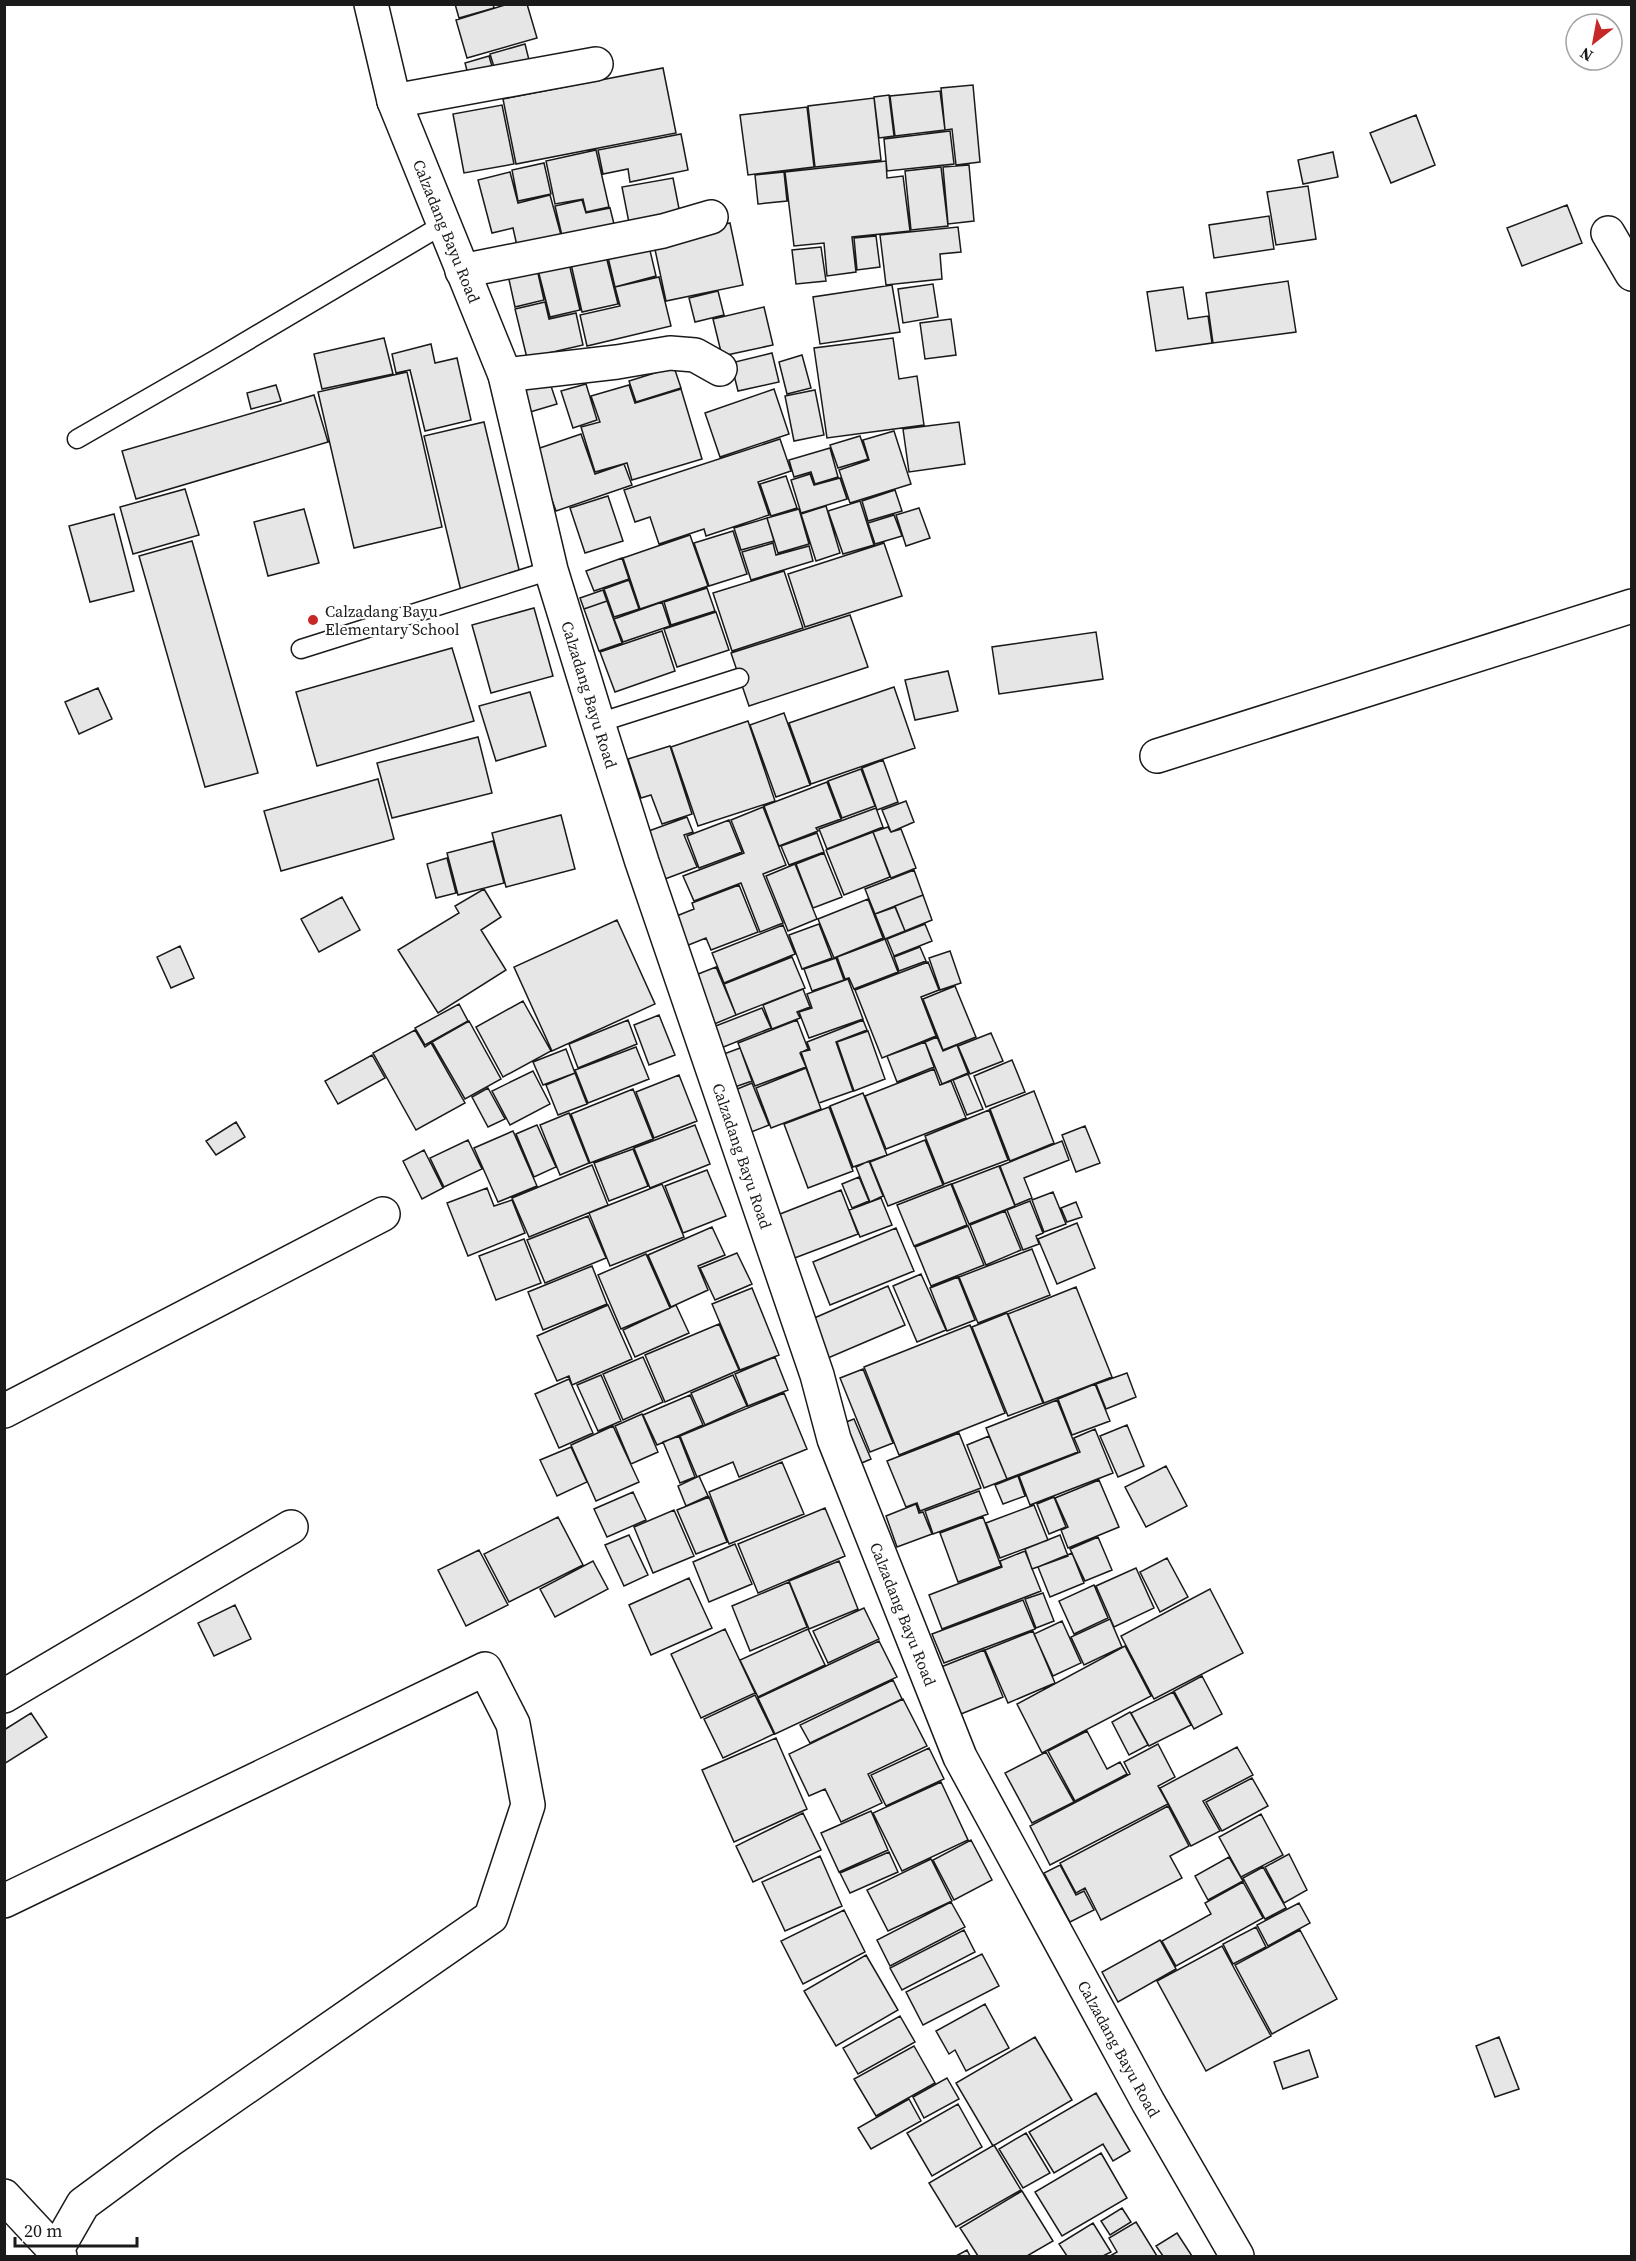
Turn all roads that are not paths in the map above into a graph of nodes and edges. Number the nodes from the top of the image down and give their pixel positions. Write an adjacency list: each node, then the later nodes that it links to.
1 (371, 4): 3 (street, Calzadang Bayu Road)
2 (596, 64): 3 (street)
3 (394, 101): 5 (street, Calzadang Bayu Road)
4 (711, 217): 7 (street)
5 (444, 224): 7 (street, Calzadang Bayu Road); 11 (lane)
6 (1608, 232): 8 (street)
7 (462, 271): 10 (street, Calzadang Bayu Road)
8 (1632, 274)
9 (720, 369): 10 (street)
10 (505, 375): 12 (street, Calzadang Bayu Road)
11 (77, 439)
12 (551, 570): 14 (lane); 16 (street, Calzadang Bayu Road)
13 (1632, 606): 17 (street)
14 (301, 649)
15 (739, 678): 16 (lane)
16 (598, 723): 25 (street, Calzadang Bayu Road)
17 (1157, 756)
18 (383, 1214): 19 (street)
19 (4, 1411)
20 (291, 1527): 21 (street)
21 (4, 1696)
22 (4, 1901): 24 (street)
23 (4, 2196): 24 (street)
24 (58, 2254)
25 (1237, 2256)

